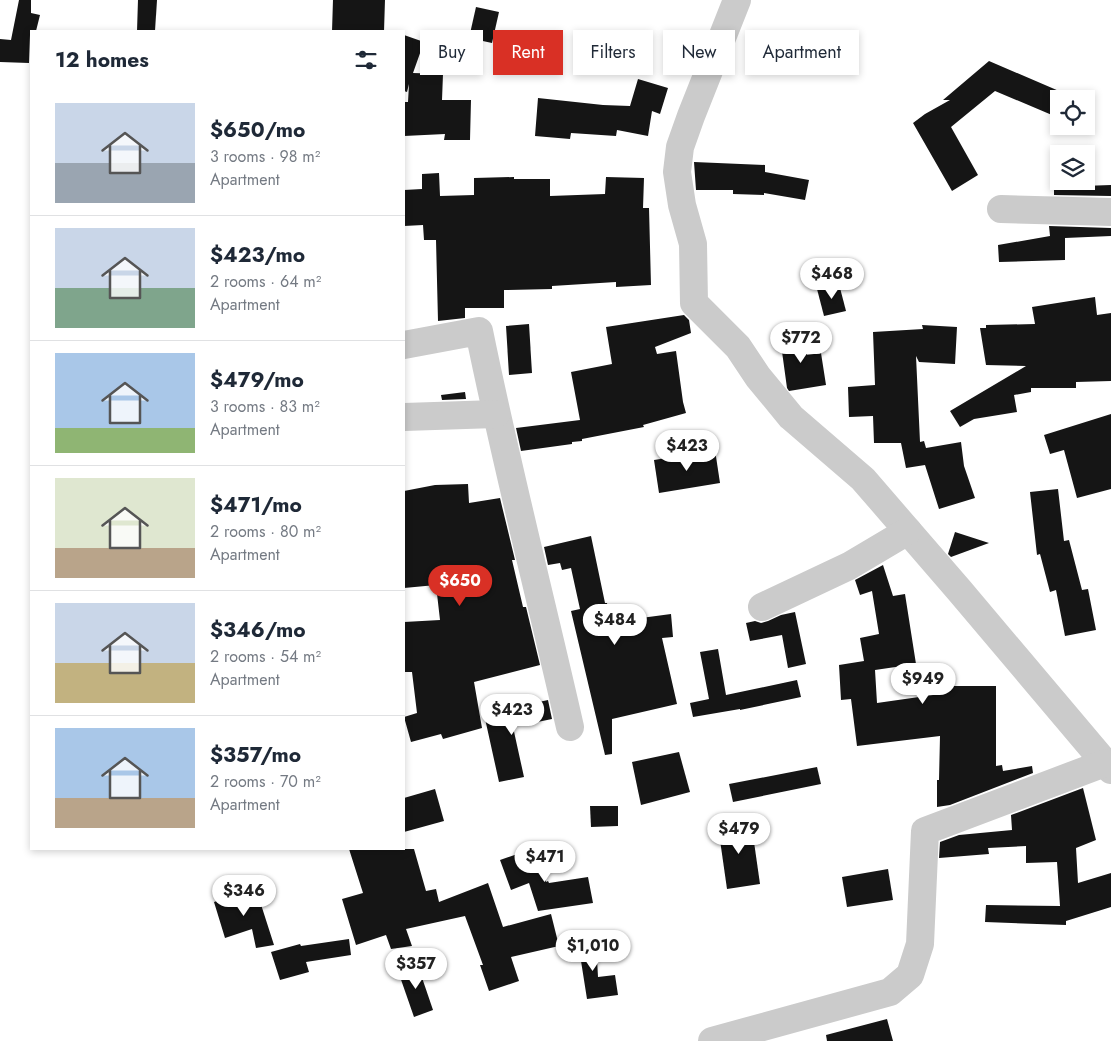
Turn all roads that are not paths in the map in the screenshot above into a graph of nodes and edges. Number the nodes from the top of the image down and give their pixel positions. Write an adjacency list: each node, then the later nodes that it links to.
1 (738, 0): 7 (street)
2 (1001, 210): 3 (street)
3 (1111, 212)
4 (405, 345): 5 (street)
5 (496, 414): 6 (street); 9 (street)
6 (405, 418)
7 (908, 531): 8 (street); 10 (street)
8 (762, 607)
9 (570, 727)
10 (1108, 767): 11 (street)
11 (712, 1041)

